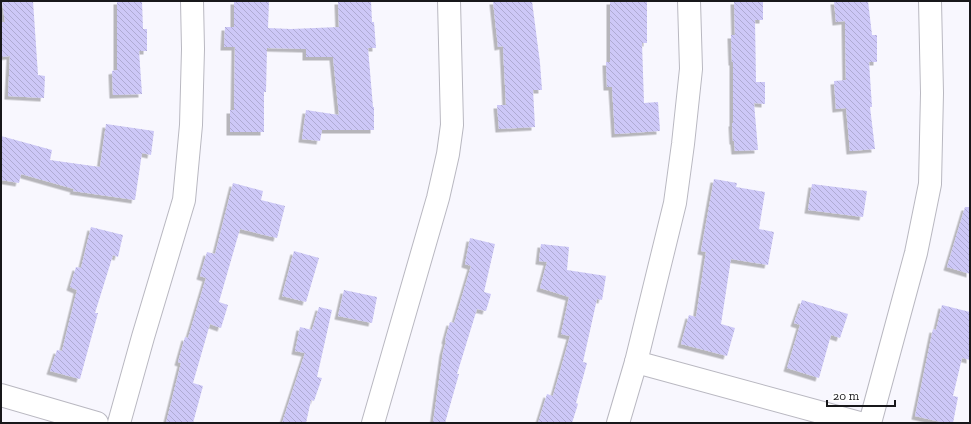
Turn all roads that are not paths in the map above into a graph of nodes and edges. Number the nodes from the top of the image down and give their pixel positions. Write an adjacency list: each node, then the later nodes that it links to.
1 (192, 1): 8 (street)
2 (449, 1): 9 (street)
3 (688, 1): 5 (street)
4 (930, 1): 12 (street)
5 (636, 362): 10 (street); 11 (street)
6 (1, 395): 7 (street)
7 (97, 423)
8 (119, 423)
9 (373, 423)
10 (618, 423)
11 (860, 423)
12 (870, 423)

